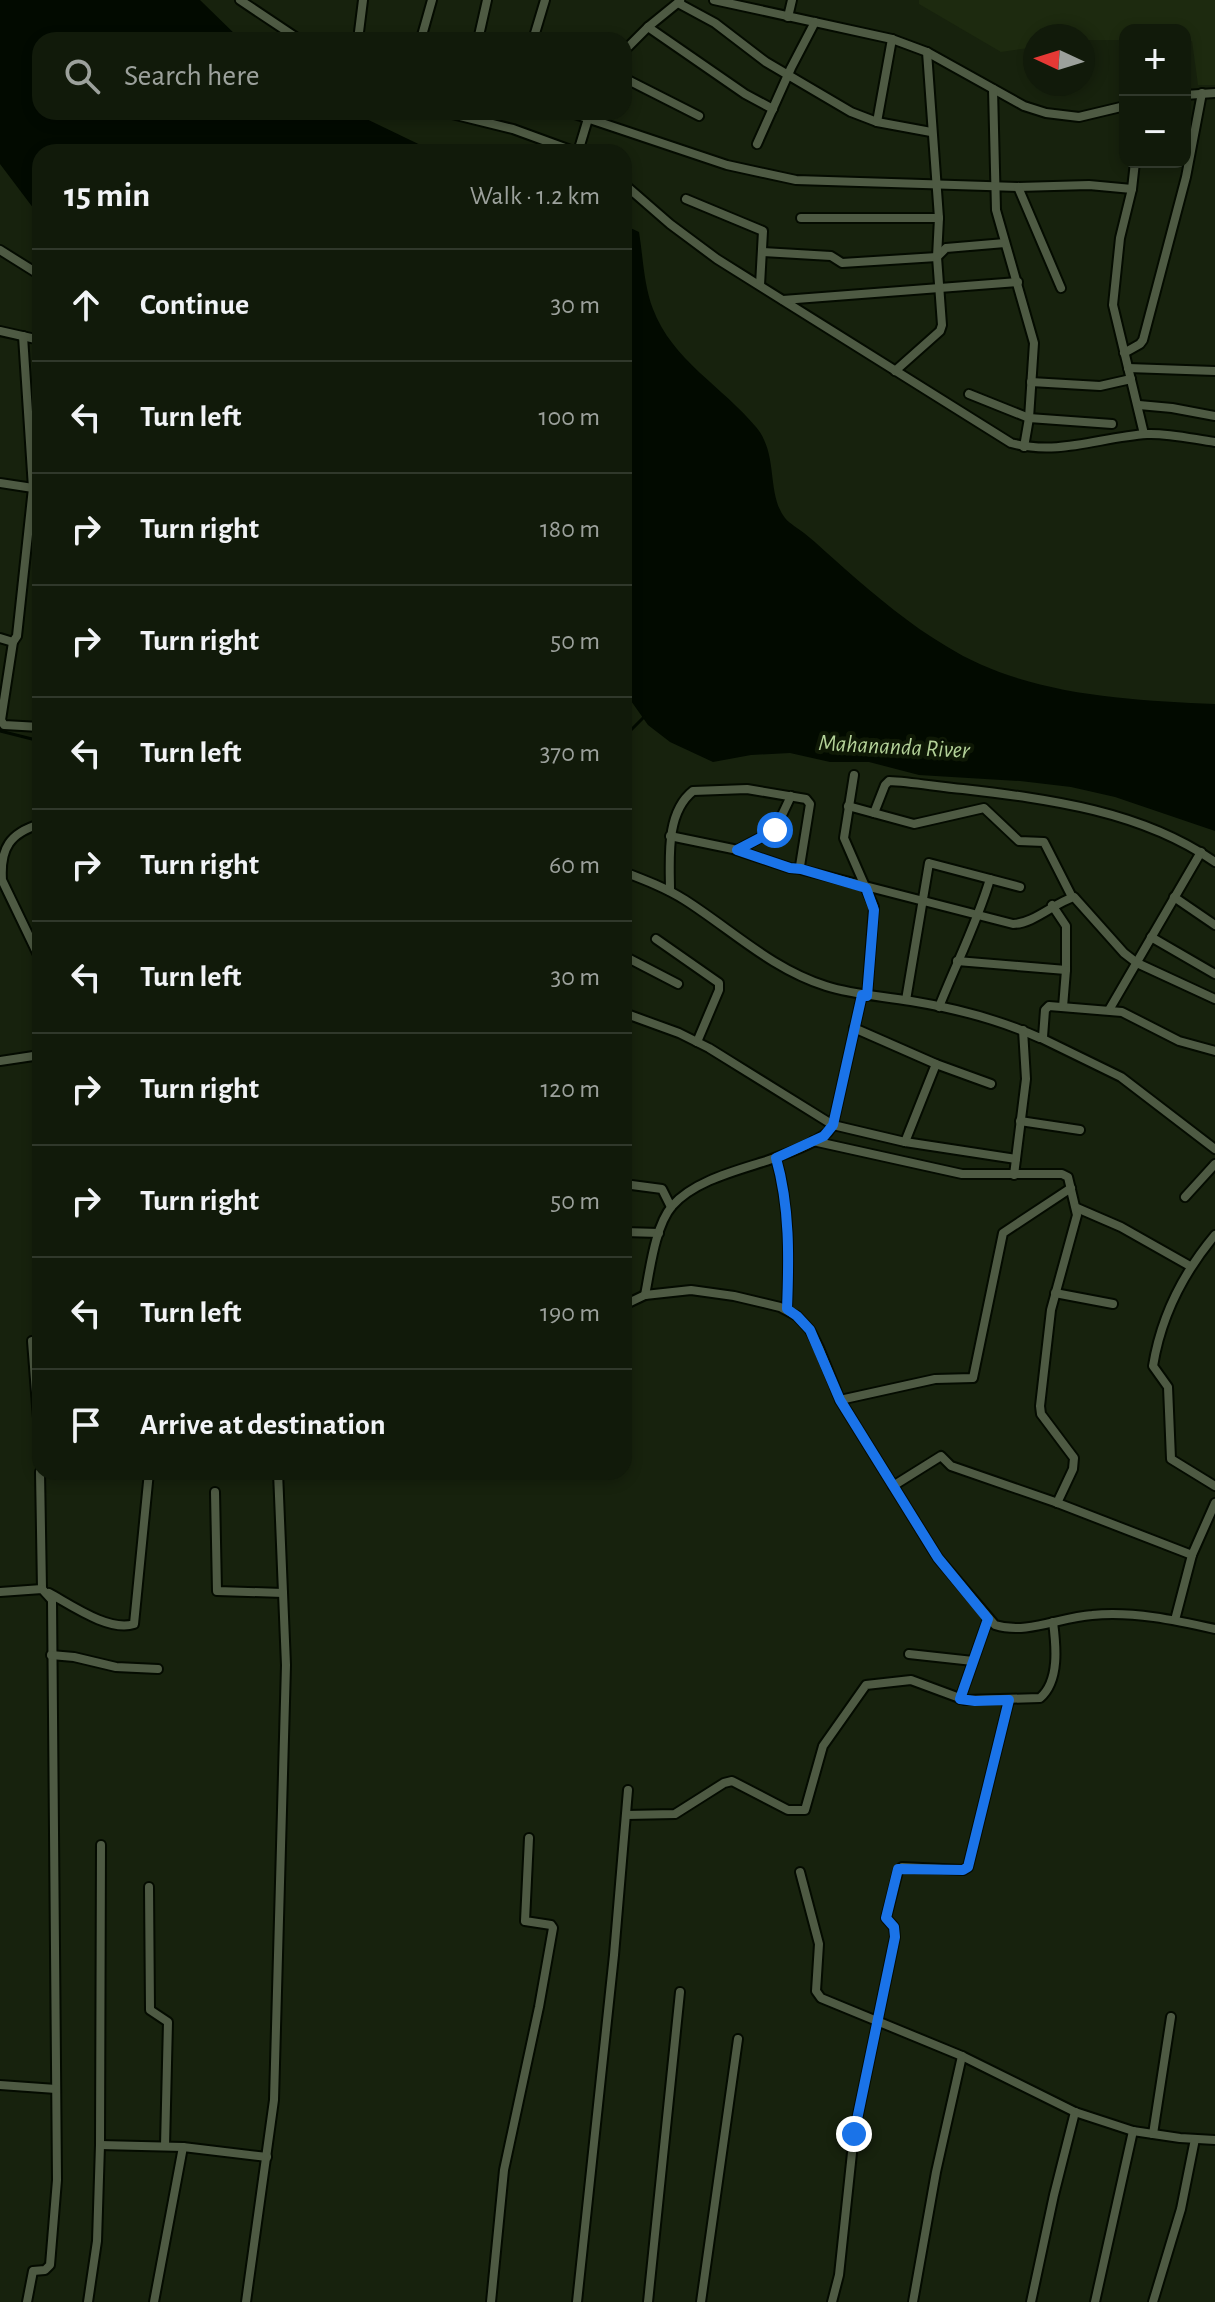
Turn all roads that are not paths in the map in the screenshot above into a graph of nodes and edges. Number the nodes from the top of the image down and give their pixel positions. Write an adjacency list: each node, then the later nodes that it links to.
1 (240, 0): 11 (street)
2 (261, 0): 11 (street)
3 (363, 0): 16 (street)
4 (432, 0): 17 (street)
5 (487, 0): 18 (street)
6 (545, 0): 19 (street)
7 (714, 0): 10 (street)
8 (792, 0): 12 (street)
9 (680, 2): 14 (street); 23 (street)
10 (752, 5): 12 (street)
11 (257, 12): 15 (street)
12 (788, 17): 13 (street)
13 (815, 22): 20 (street); 23 (street)
14 (648, 27): 21 (street); 30 (street)
15 (288, 32)
16 (359, 32)
17 (423, 32)
18 (480, 32)
19 (535, 32)
20 (892, 39): 22 (street); 36 (street)
21 (632, 43)
22 (927, 52): 25 (street); 38 (street)
23 (787, 76): 30 (street); 36 (street)
24 (632, 82): 31 (street)
25 (993, 89): 29 (street); 44 (street)
26 (1202, 93): 27 (street); 28 (street); 64 (street)
27 (1215, 93)
28 (1191, 94)
29 (1119, 107)
30 (773, 109): 41 (street)
31 (699, 116)
32 (472, 120): 37 (street)
33 (484, 120): 37 (street)
34 (588, 120): 40 (street)
35 (604, 120): 43 (street)
36 (877, 122): 38 (street)
37 (483, 123): 39 (street)
38 (931, 132): 43 (street)
39 (555, 144)
40 (580, 144)
41 (757, 144)
42 (1134, 168): 46 (street)
43 (935, 183): 44 (street); 50 (street)
44 (997, 185): 45 (street); 51 (street)
45 (1018, 187): 46 (street); 59 (street)
46 (1132, 189): 64 (street)
47 (632, 191): 57 (street)
48 (686, 199): 53 (street)
49 (801, 218): 50 (street)
50 (939, 218): 54 (street)
51 (1005, 243): 54 (street); 56 (street)
52 (0, 250): 55 (street)
53 (763, 252): 54 (street); 57 (street)
54 (937, 257): 58 (street)
55 (32, 270)
56 (1018, 282): 58 (street); 69 (street)
57 (760, 285): 60 (street)
58 (939, 288): 60 (street); 66 (street)
59 (1061, 288)
60 (783, 300): 66 (street)
61 (0, 331): 62 (street)
62 (23, 336): 63 (street); 78 (street)
63 (32, 338)
64 (1124, 353): 65 (street)
65 (1128, 368): 67 (street); 68 (street)
66 (895, 371): 77 (street)
67 (1215, 371)
68 (1131, 379): 69 (street); 71 (street)
69 (1031, 382): 73 (street)
70 (969, 394): 73 (street)
71 (1139, 405): 72 (street); 75 (street)
72 (1215, 416)
73 (1029, 418): 74 (street); 77 (street)
74 (1112, 424)
75 (1144, 434): 76 (street); 77 (street)
76 (1215, 442)
77 (1024, 447)
78 (32, 473)
79 (0, 483): 80 (street)
80 (32, 488)
81 (32, 499): 82 (street)
82 (29, 533): 84 (street)
83 (0, 638): 84 (street)
84 (13, 642): 85 (street)
85 (32, 727)
86 (854, 775): 88 (street)
87 (791, 796): 91 (street); 92 (street); 95 (street)
88 (848, 806): 89 (street); 100 (street)
89 (874, 813): 93 (street); 102 (street)
90 (32, 827): 97 (street)
91 (670, 836): 92 (street); 101 (street)
92 (737, 850): 95 (street)
93 (1201, 852): 94 (street); 103 (street)
94 (1215, 862)
95 (801, 869): 100 (street)
96 (632, 875): 101 (street)
97 (1, 879): 110 (street)
98 (990, 879): 99 (street); 104 (street); 106 (street)
99 (1020, 887)
100 (866, 888): 104 (street); 117 (street)
101 (670, 891): 117 (street)
102 (1072, 897): 105 (street); 113 (street)
103 (1174, 897): 107 (street); 108 (street)
104 (922, 900): 106 (street); 119 (street)
105 (1052, 905): 106 (street); 114 (street)
106 (979, 917): 112 (street)
107 (1215, 925)
108 (1151, 937): 113 (street); 115 (street)
109 (656, 939): 127 (street)
110 (32, 943)
111 (632, 960): 116 (street)
112 (957, 961): 114 (street); 120 (street)
113 (1137, 963): 118 (street); 122 (street)
114 (1066, 970): 121 (street)
115 (1215, 974)
116 (678, 984)
117 (864, 995): 119 (street); 124 (street)
118 (1215, 999)
119 (906, 1000): 120 (street)
120 (939, 1007): 125 (street)
121 (1063, 1007): 122 (street); 126 (street)
122 (1109, 1010): 128 (street)
123 (632, 1016): 127 (street)
124 (854, 1028): 131 (street); 134 (street)
125 (1023, 1030): 126 (street); 133 (street)
126 (1041, 1038): 138 (street)
127 (697, 1042): 134 (street)
128 (1215, 1051)
129 (32, 1056): 130 (street)
130 (0, 1061)
131 (936, 1064): 132 (street); 137 (street)
132 (991, 1084)
133 (1020, 1121): 135 (street); 140 (street)
134 (833, 1125): 136 (street); 137 (street)
135 (1080, 1130)
136 (813, 1141): 139 (street); 142 (street)
137 (905, 1142): 140 (street)
138 (1215, 1149)
139 (776, 1158): 146 (street); 156 (street)
140 (1016, 1159): 142 (street)
141 (1215, 1164): 145 (street)
142 (1014, 1175): 144 (street)
143 (632, 1185): 146 (street)
144 (1071, 1188): 147 (street); 157 (street)
145 (1185, 1197)
146 (671, 1207): 149 (street)
147 (1077, 1208): 151 (street); 152 (street)
148 (632, 1232): 149 (street)
149 (659, 1233): 153 (street)
150 (1215, 1235): 151 (street)
151 (1190, 1266): 162 (street)
152 (1055, 1293): 155 (street); 164 (street)
153 (645, 1295): 154 (street); 156 (street)
154 (632, 1301)
155 (1113, 1304)
156 (787, 1309): 157 (street)
157 (840, 1400): 161 (street)
158 (40, 1480): 168 (street)
159 (148, 1480): 168 (street)
160 (278, 1480): 170 (street)
161 (893, 1486): 164 (street); 171 (street)
162 (1215, 1486)
163 (215, 1492): 170 (street)
164 (1057, 1503): 167 (street)
165 (1215, 1503): 166 (street)
166 (1210, 1527): 167 (street)
167 (1192, 1555): 172 (street)
168 (45, 1591): 169 (street); 176 (street)
169 (0, 1592)
170 (283, 1593): 202 (street)
171 (988, 1619): 173 (street); 177 (street)
172 (1175, 1620): 173 (street); 174 (street)
173 (1053, 1622): 180 (street)
174 (1215, 1629)
175 (909, 1654): 177 (street)
176 (51, 1655): 178 (street); 193 (street)
177 (973, 1661): 179 (street)
178 (158, 1669)
179 (960, 1699): 180 (street); 182 (street)
180 (1009, 1700): 189 (street)
181 (628, 1790): 182 (street)
182 (626, 1815): 208 (street)
183 (529, 1838): 207 (street)
184 (101, 1845): 199 (street)
185 (800, 1872): 189 (street)
186 (149, 1887): 200 (street)
187 (680, 1992): 209 (street)
188 (1171, 2017): 196 (street)
189 (878, 2019): 191 (street); 211 (street)
190 (738, 2039): 210 (street)
191 (962, 2056): 194 (street); 212 (street)
192 (0, 2085): 193 (street)
193 (56, 2089): 203 (street)
194 (1075, 2112): 195 (street); 213 (street)
195 (1133, 2131): 196 (street); 214 (street)
196 (1153, 2134): 197 (street)
197 (1195, 2139): 198 (street); 215 (street)
198 (1215, 2140)
199 (100, 2145): 200 (street); 204 (street)
200 (165, 2146): 201 (street)
201 (183, 2147): 202 (street); 205 (street)
202 (267, 2157): 206 (street)
203 (27, 2302)
204 (88, 2302)
205 (154, 2302)
206 (246, 2302)
207 (491, 2302)
208 (577, 2302)
209 (648, 2302)
210 (701, 2302)
211 (832, 2302)
212 (913, 2302)
213 (1031, 2302)
214 (1095, 2302)
215 (1153, 2302)

